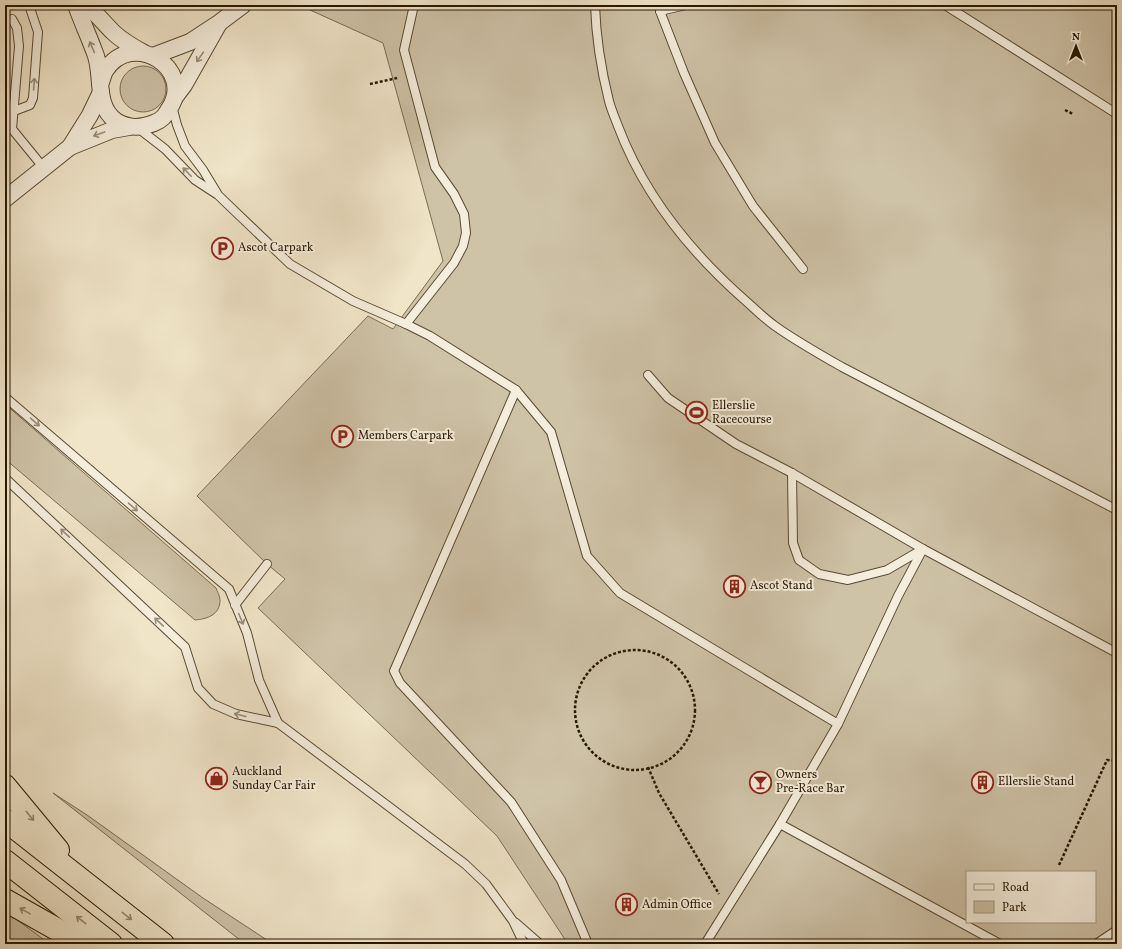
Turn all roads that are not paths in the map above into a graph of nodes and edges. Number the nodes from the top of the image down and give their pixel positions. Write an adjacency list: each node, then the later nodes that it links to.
1 (29, 5): 15 (lane, one-way to 1)
2 (76, 5): 13 (street, one-way to 2)
3 (86, 5): 12 (street)
4 (243, 5): 11 (street)
5 (414, 5): 23 (lane)
6 (595, 5): 29 (lane)
7 (686, 5): 9 (lane)
8 (945, 5): 16 (lane)
9 (660, 8): 22 (lane)
10 (12, 19): 15 (lane)
11 (219, 23): 12 (street); 14 (street, one-way to 14)
12 (149, 54): 13 (street); 14 (street)
13 (101, 89): 17 (street); 18 (street)
14 (174, 101): 17 (street); 20 (lane)
15 (14, 110): 19 (lane)
16 (1117, 114)
17 (133, 127): 18 (street, one-way to 18); 20 (lane, one-way to 17)
18 (70, 147): 19 (street)
19 (44, 168): 21 (street)
20 (218, 195): 23 (lane)
21 (5, 199)
22 (803, 269)
23 (406, 324): 25 (lane)
24 (648, 375): 27 (lane)
25 (516, 390): 35 (lane); 49 (lane)
26 (5, 397): 32 (lane, one-way to 32)
27 (792, 473): 30 (lane); 30 (lane)
28 (5, 478): 34 (lane, one-way to 28)
29 (1117, 510)
30 (923, 549): 33 (lane); 35 (lane)
31 (267, 564): 32 (lane)
32 (235, 605): 34 (lane, one-way to 34)
33 (1117, 653)
34 (278, 723): 42 (lane)
35 (838, 724): 38 (lane)
36 (5, 786): 40 (highway, one-way to 40)
37 (5, 820): 40 (highway)
38 (780, 824): 50 (lane); 51 (lane)
39 (5, 861): 45 (highway, one-way to 39)
40 (85, 884): 46 (highway, one-way to 46)
41 (5, 900): 44 (highway, one-way to 41)
42 (513, 921): 47 (lane); 48 (lane)
43 (1117, 930): 52 (lane)
44 (83, 944)
45 (111, 944)
46 (163, 944)
47 (524, 944)
48 (540, 944)
49 (588, 944)
50 (705, 944)
51 (1000, 944)
52 (1096, 944)

